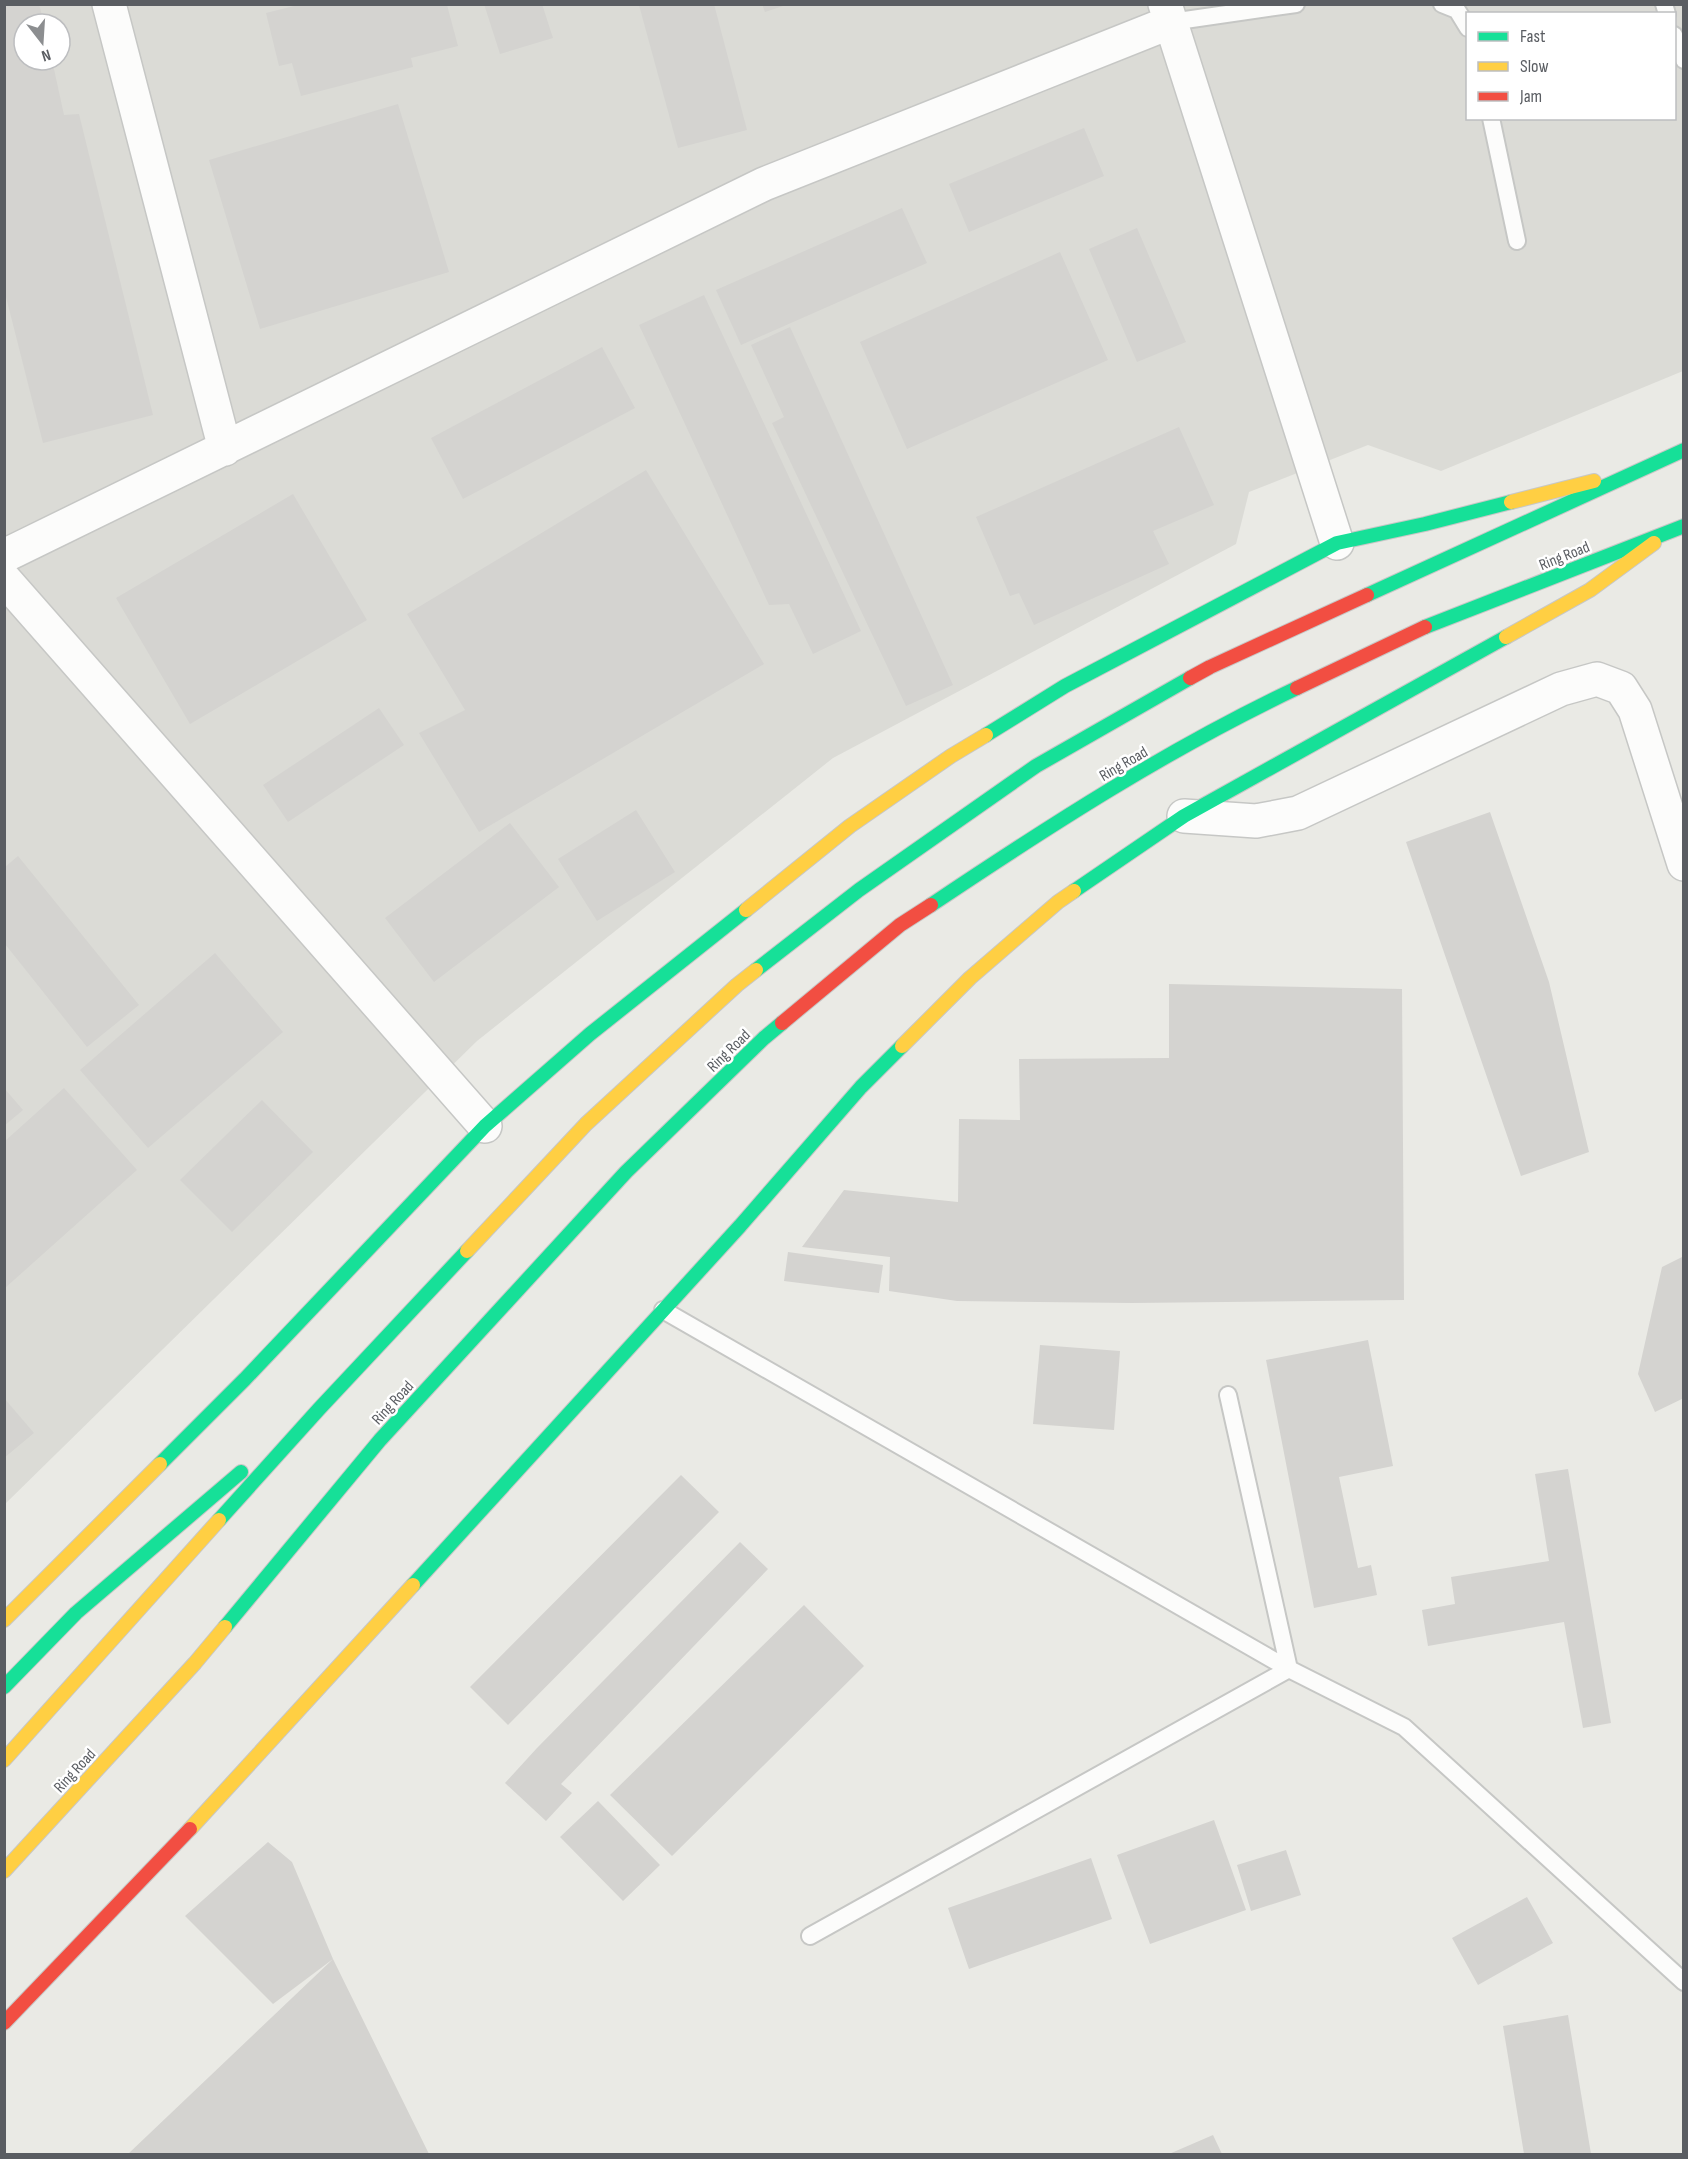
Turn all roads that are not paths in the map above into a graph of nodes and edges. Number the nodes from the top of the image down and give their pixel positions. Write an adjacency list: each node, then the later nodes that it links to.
1 (109, 4): 10 (street)
2 (1296, 4): 4 (lane)
3 (1443, 4): 5 (lane)
4 (1168, 13): 10 (street); 14 (street)
5 (1466, 26)
6 (1676, 41): 7 (lane)
7 (1683, 60)
8 (1491, 120): 9 (lane)
9 (1517, 241)
10 (225, 449): 15 (street)
11 (1683, 450): 12 (main road)
12 (1635, 471): 14 (main road); 22 (main road)
13 (1677, 528): 17 (main road); 27 (main road, Ring Road)
14 (1336, 543): 19 (main road)
15 (4, 556)
16 (4, 579): 19 (street)
17 (1184, 816): 18 (street); 20 (main road)
18 (1683, 864)
19 (485, 1126): 23 (main road)
20 (663, 1310): 24 (lane); 30 (main road)
21 (1228, 1395): 24 (lane)
22 (319, 1408): 25 (main road); 26 (main road)
23 (4, 1620)
24 (1289, 1670): 28 (lane); 29 (lane)
25 (4, 1687)
26 (4, 1760)
27 (4, 1871)
28 (810, 1936)
29 (1683, 1982)
30 (4, 2023)

